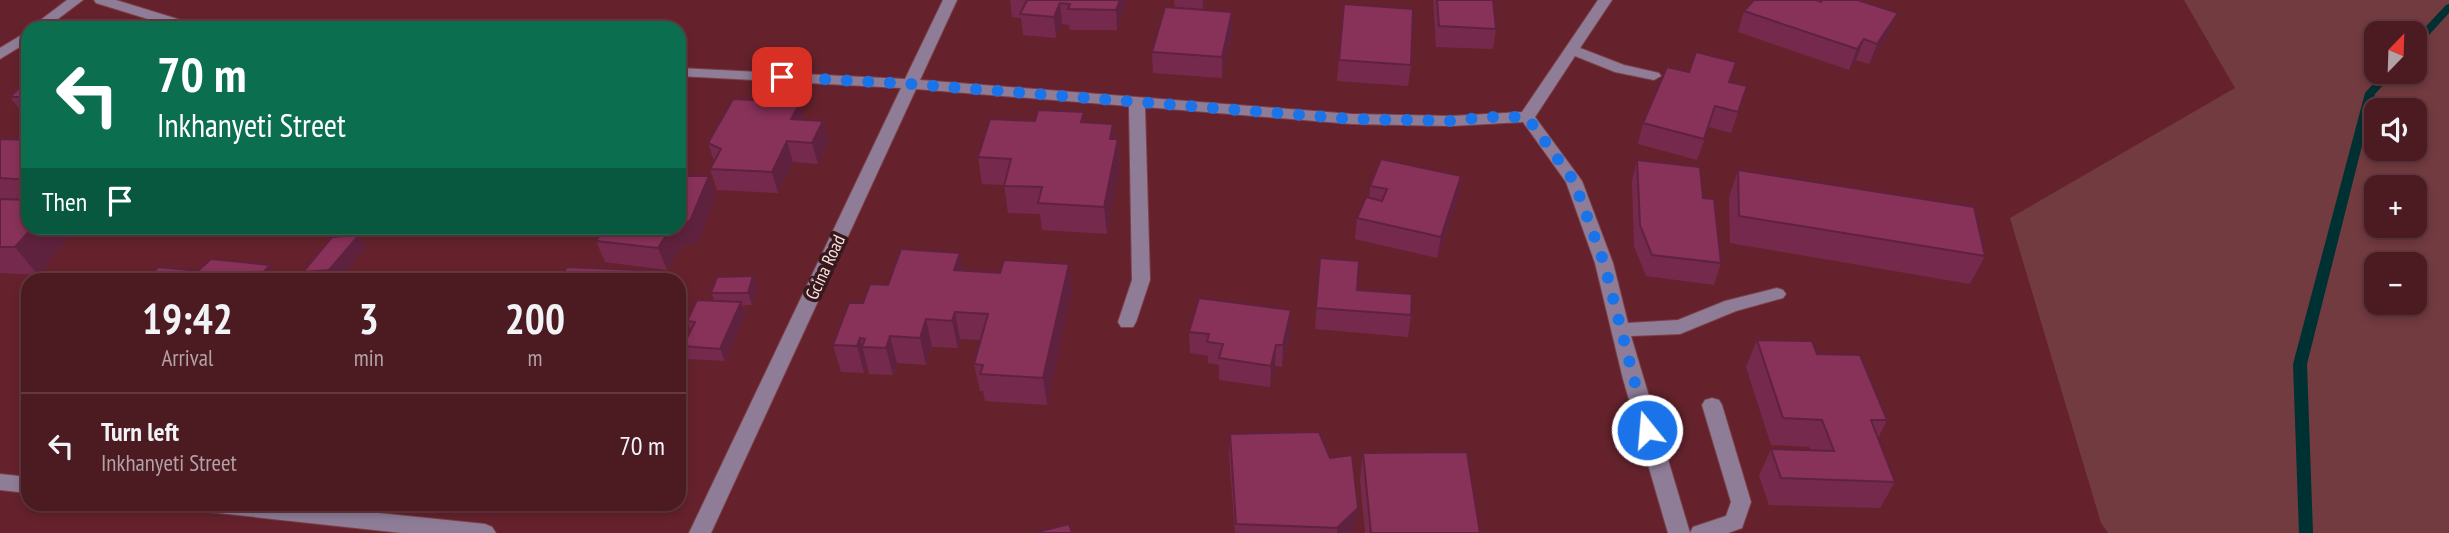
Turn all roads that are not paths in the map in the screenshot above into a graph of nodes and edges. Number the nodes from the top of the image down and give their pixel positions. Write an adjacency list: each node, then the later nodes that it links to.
1 (76, 0): 5 (street)
2 (101, 0): 6 (street)
3 (950, 0): 12 (street, Gcina Road)
4 (1605, 0): 8 (street)
5 (47, 21)
6 (169, 21)
7 (21, 40): 9 (street)
8 (1572, 50): 11 (street); 14 (street)
9 (0, 55)
10 (686, 72): 12 (street)
11 (1654, 76)
12 (911, 84): 13 (street); 23 (street, Gcina Road)
13 (1137, 102): 14 (street); 16 (street)
14 (1527, 117): 17 (street)
15 (1777, 294): 17 (street)
16 (1128, 322)
17 (1620, 330): 24 (street)
18 (1712, 405): 25 (street)
19 (0, 482): 20 (street)
20 (21, 484)
21 (276, 511): 22 (street)
22 (485, 533)
23 (700, 533)
24 (1679, 533)
25 (1700, 533)

